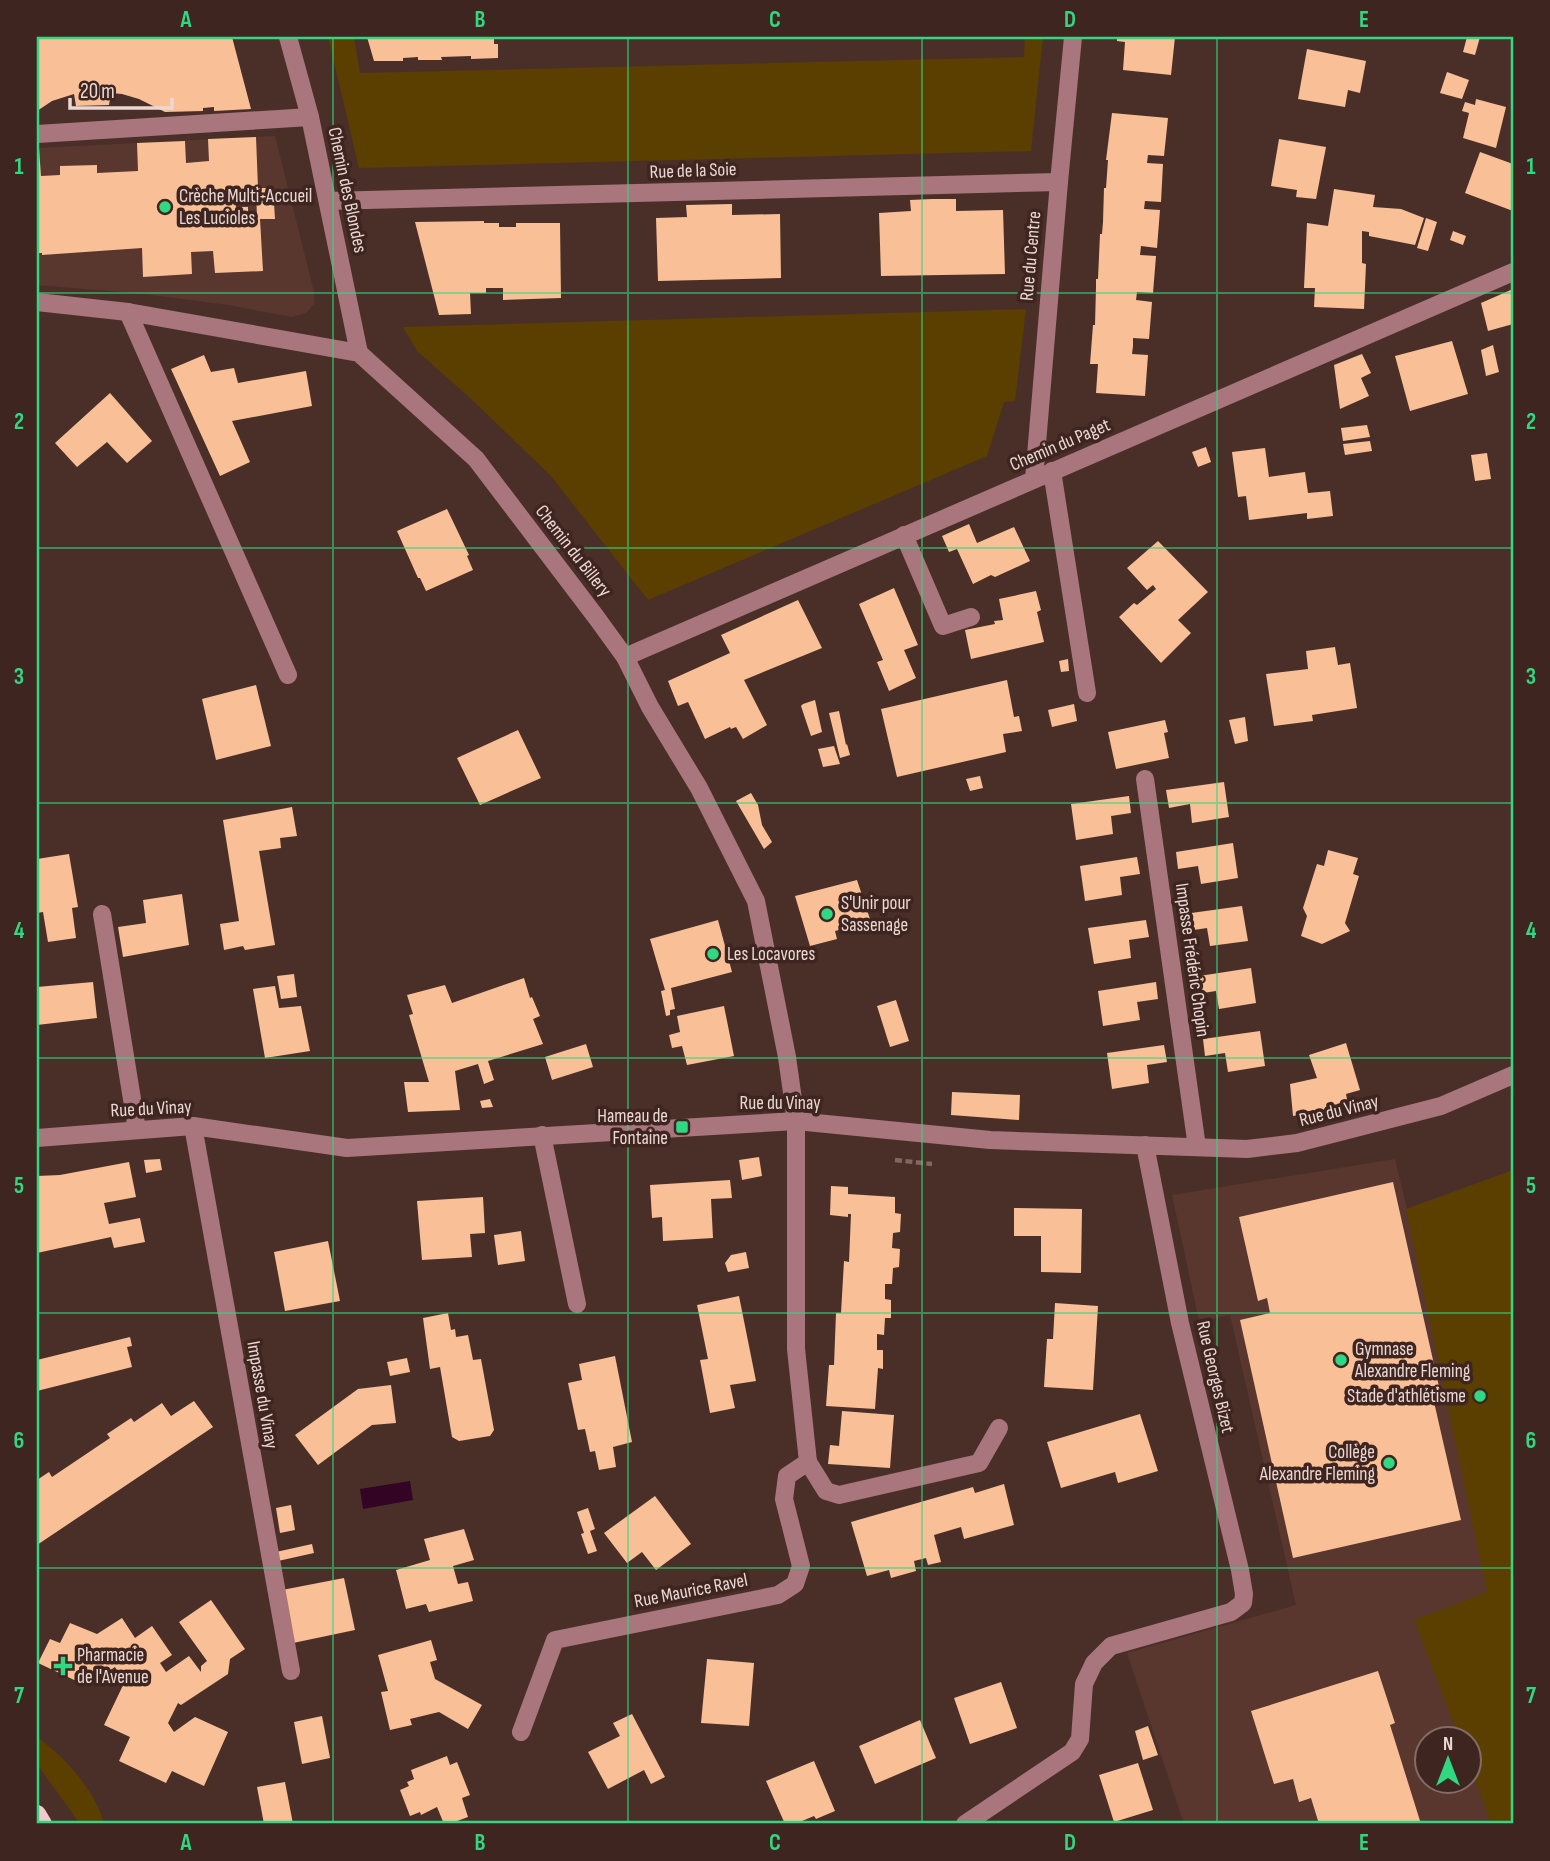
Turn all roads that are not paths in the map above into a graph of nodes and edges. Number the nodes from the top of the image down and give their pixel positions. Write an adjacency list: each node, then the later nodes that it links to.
1 (288, 37): 3 (street, Chemin des Blondes)
2 (1073, 37): 5 (street, Rue du Centre)
3 (310, 117): 4 (street); 6 (street, Chemin des Blondes)
4 (37, 134)
5 (1059, 182): 6 (street, Rue de la Soie); 12 (street, Rue du Centre)
6 (328, 201): 10 (street, Chemin des Blondes)
7 (1513, 272): 11 (street, Chemin du Paget)
8 (37, 302): 9 (street)
9 (128, 312): 10 (street); 16 (street)
10 (359, 353): 15 (street, Chemin du Billery)
11 (1052, 471): 12 (street, Chemin du Paget); 17 (street)
12 (1034, 479): 13 (street, Chemin du Paget)
13 (904, 536): 14 (street); 15 (street, Chemin du Paget)
14 (971, 617)
15 (625, 657): 21 (street, Chemin du Billery)
16 (288, 675)
17 (1087, 693)
18 (1145, 779): 27 (street, Impasse Frédéric Chopin)
19 (102, 914): 23 (street)
20 (1513, 1075): 27 (street, Rue du Vinay)
21 (796, 1121): 24 (street, Rue du Vinay); 26 (street, Rue du Vinay); 30 (street)
22 (193, 1126): 23 (street, Rue du Vinay); 24 (street, Rue du Vinay); 31 (street, Impasse du Vinay)
23 (137, 1130): 25 (street, Rue du Vinay)
24 (542, 1135): 28 (street)
25 (37, 1138)
26 (1145, 1146): 27 (street, Rue du Vinay); 35 (street, Rue Georges Bizet)
27 (1197, 1147)
28 (577, 1304)
29 (999, 1428): 30 (street)
30 (808, 1462): 32 (street, Rue Maurice Ravel)
31 (291, 1671)
32 (521, 1732)
33 (37, 1814): 34 (main road)
34 (43, 1824)
35 (965, 1824)

